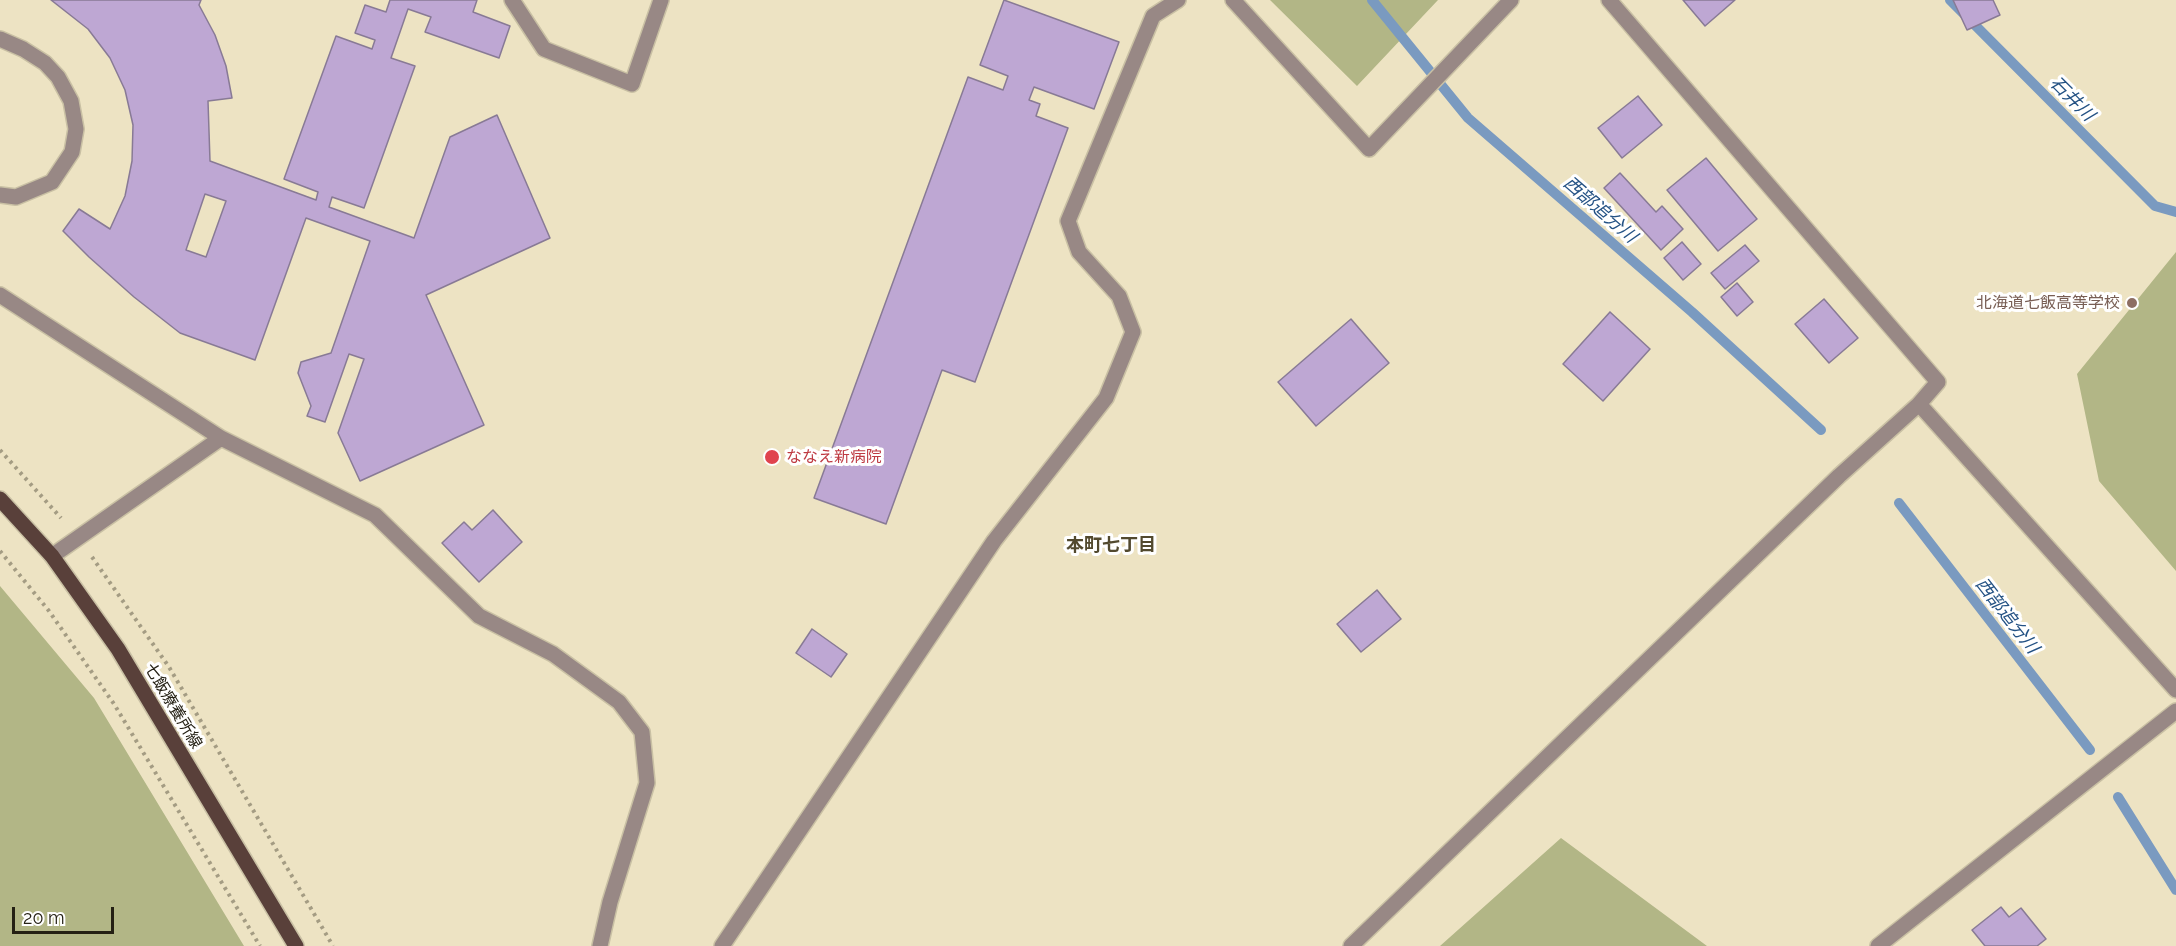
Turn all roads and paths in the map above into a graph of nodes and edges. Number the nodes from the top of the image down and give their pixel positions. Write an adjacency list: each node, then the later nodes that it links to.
1 (512, 0): 2 (street)
2 (661, 0)
3 (1178, 0): 20 (street)
4 (1233, 0): 5 (street)
5 (1511, 0)
6 (1610, 0): 10 (street)
7 (0, 39): 8 (street)
8 (0, 195)
9 (0, 295): 11 (street)
10 (1918, 404): 15 (street); 21 (street)
11 (221, 438): 14 (street); 19 (street)
12 (0, 499): 14 (main road, 七飯療養所線)
13 (0, 551): 17 (path)
14 (52, 556): 18 (main road, 七飯療養所線)
15 (2176, 690)
16 (2176, 711): 22 (street)
17 (260, 946)
18 (296, 946)
19 (600, 946)
20 (722, 946)
21 (1351, 946)
22 (1878, 946)

